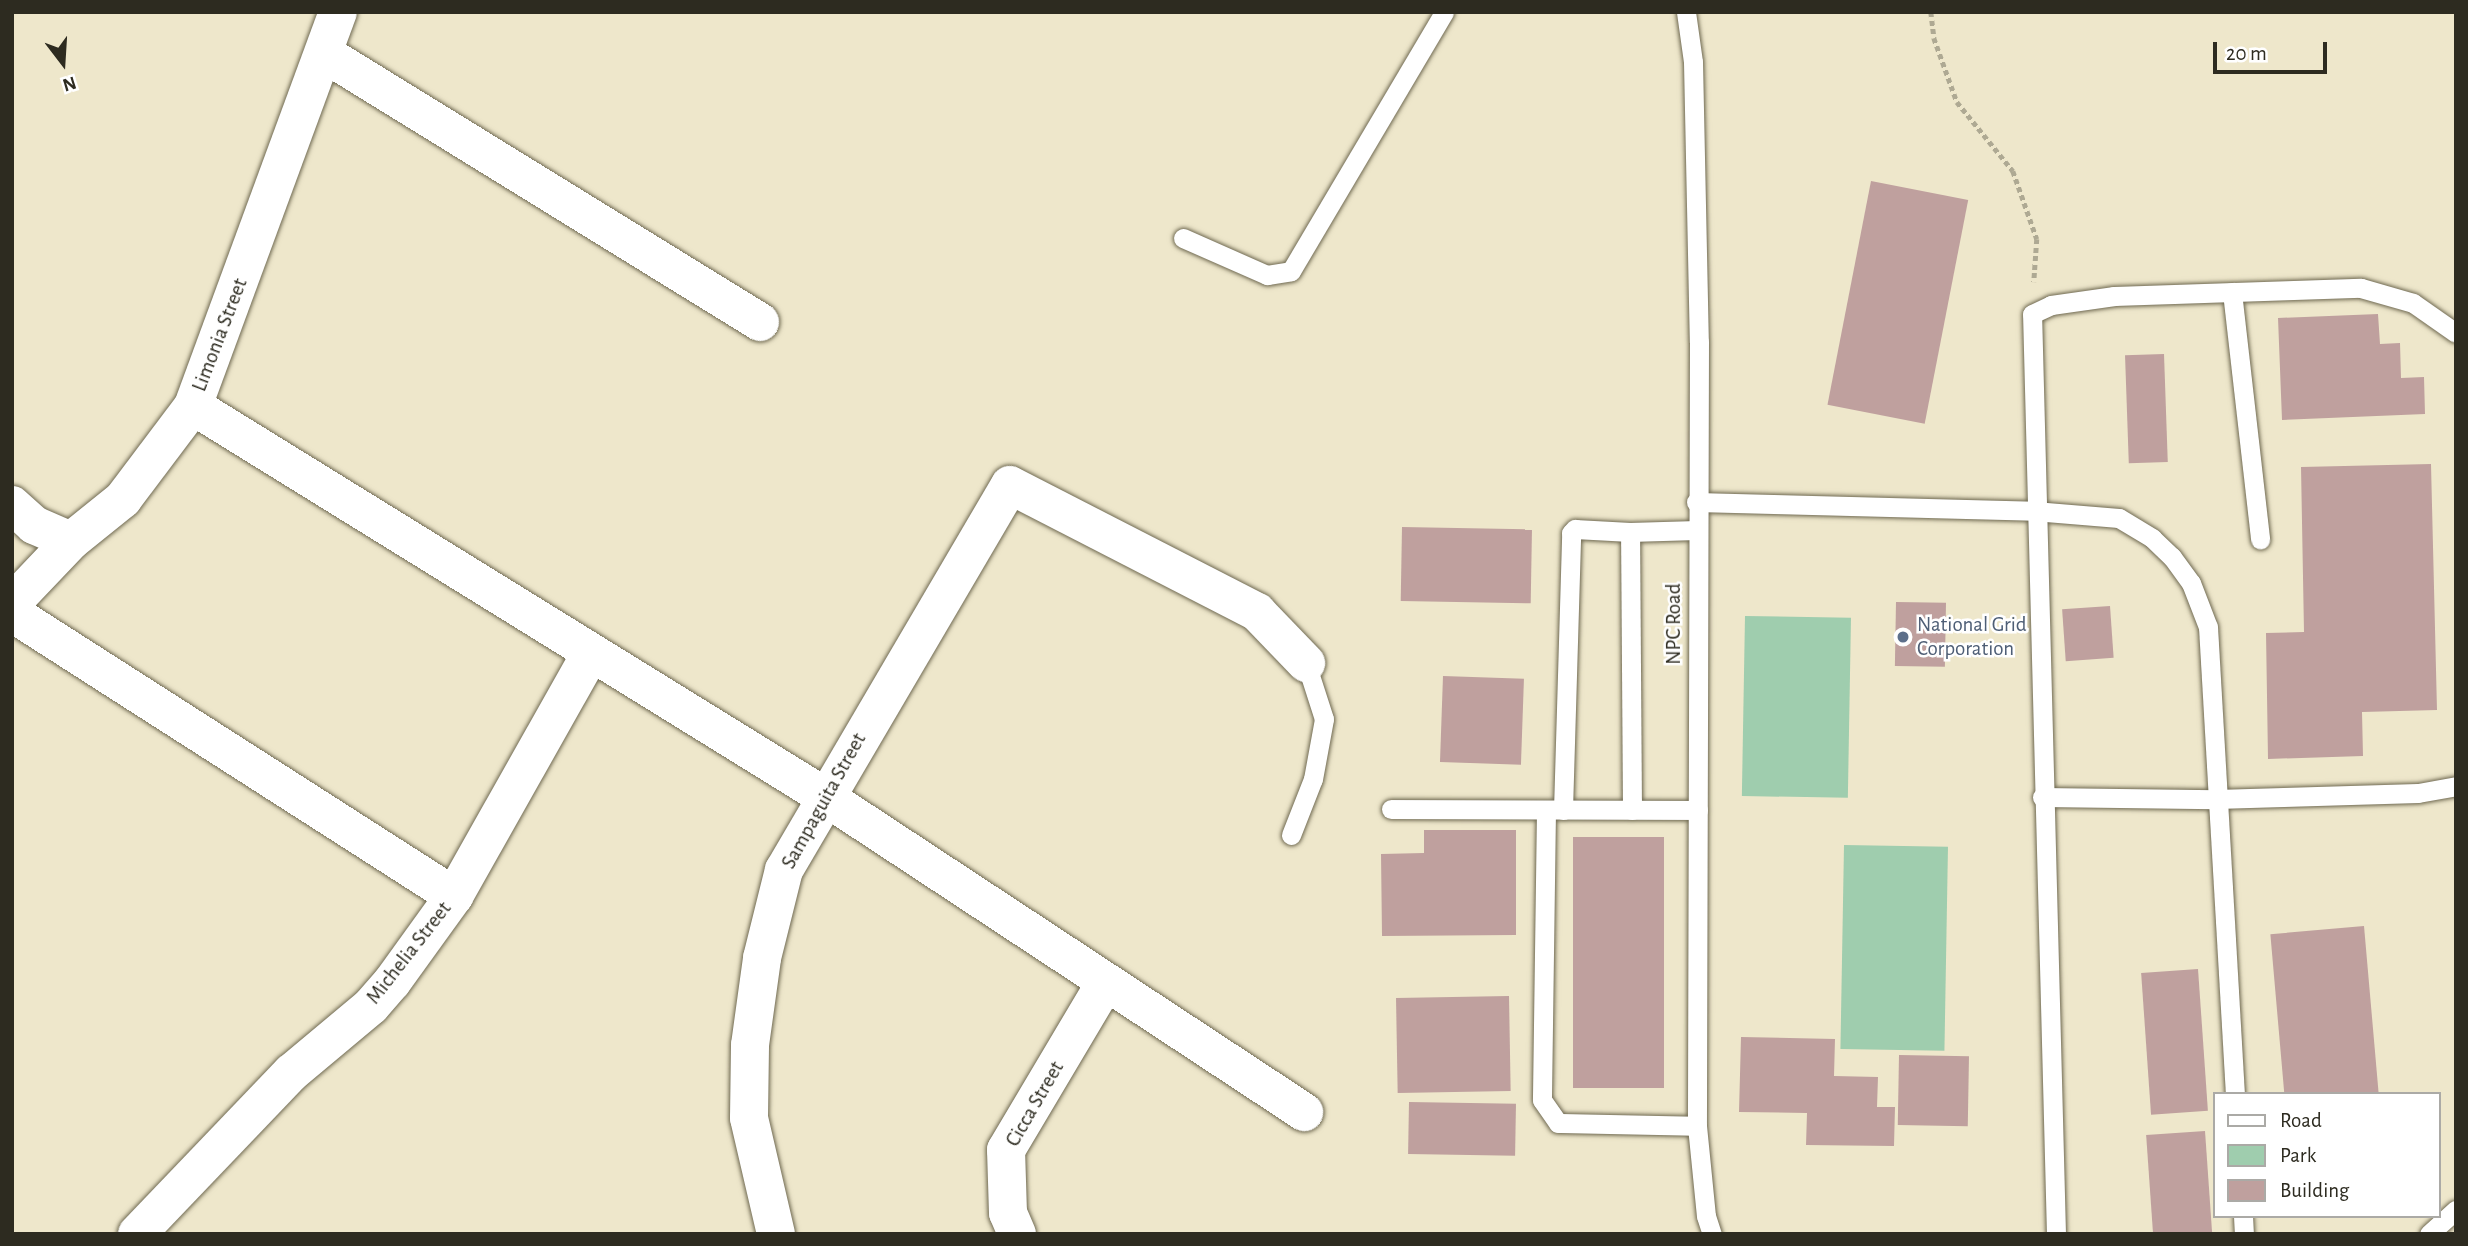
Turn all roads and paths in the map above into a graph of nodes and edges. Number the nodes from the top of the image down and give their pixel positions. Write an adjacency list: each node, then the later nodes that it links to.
1 (338, 12): 5 (street, Limonia Street)
2 (1444, 12): 6 (lane)
3 (1686, 12): 12 (lane, NPC Road)
4 (1931, 12): 8 (path)
5 (325, 54): 9 (street); 11 (street, Limonia Street)
6 (1183, 238)
7 (2232, 292): 8 (lane); 10 (lane); 17 (lane)
8 (2032, 314): 14 (lane)
9 (760, 322)
10 (2456, 334)
11 (193, 406): 18 (street, Limonia Street); 21 (street)
12 (1696, 502): 14 (lane); 15 (lane, NPC Road)
13 (12, 505): 18 (street)
14 (2034, 511): 25 (lane); 26 (lane)
15 (1696, 530): 16 (lane); 30 (lane, NPC Road)
16 (1630, 532): 28 (lane); 29 (lane)
17 (2260, 538)
18 (71, 541): 19 (street, Limonia Street)
19 (12, 603)
20 (12, 613): 32 (street)
21 (590, 654): 24 (street); 32 (street, Michelia Street)
22 (1306, 663): 24 (street, Sampaguita Street); 31 (lane)
23 (2456, 786): 26 (lane)
24 (824, 796): 33 (street); 39 (street, Sampaguita Street)
25 (2042, 797): 26 (lane); 42 (lane)
26 (2216, 799): 34 (lane)
27 (1391, 809): 28 (lane)
28 (1555, 810): 29 (lane); 36 (lane)
29 (1632, 810): 30 (lane)
30 (1698, 810): 36 (lane, NPC Road)
31 (1291, 835)
32 (454, 896): 38 (street, Michelia Street)
33 (1105, 983): 35 (street); 40 (street, Cicca Street)
34 (2235, 1092)
35 (1304, 1112)
36 (1697, 1126): 41 (lane, NPC Road)
37 (2456, 1210): 43 (lane)
38 (142, 1231)
39 (776, 1234)
40 (1017, 1234)
41 (1712, 1234)
42 (2056, 1234)
43 (2428, 1234)

